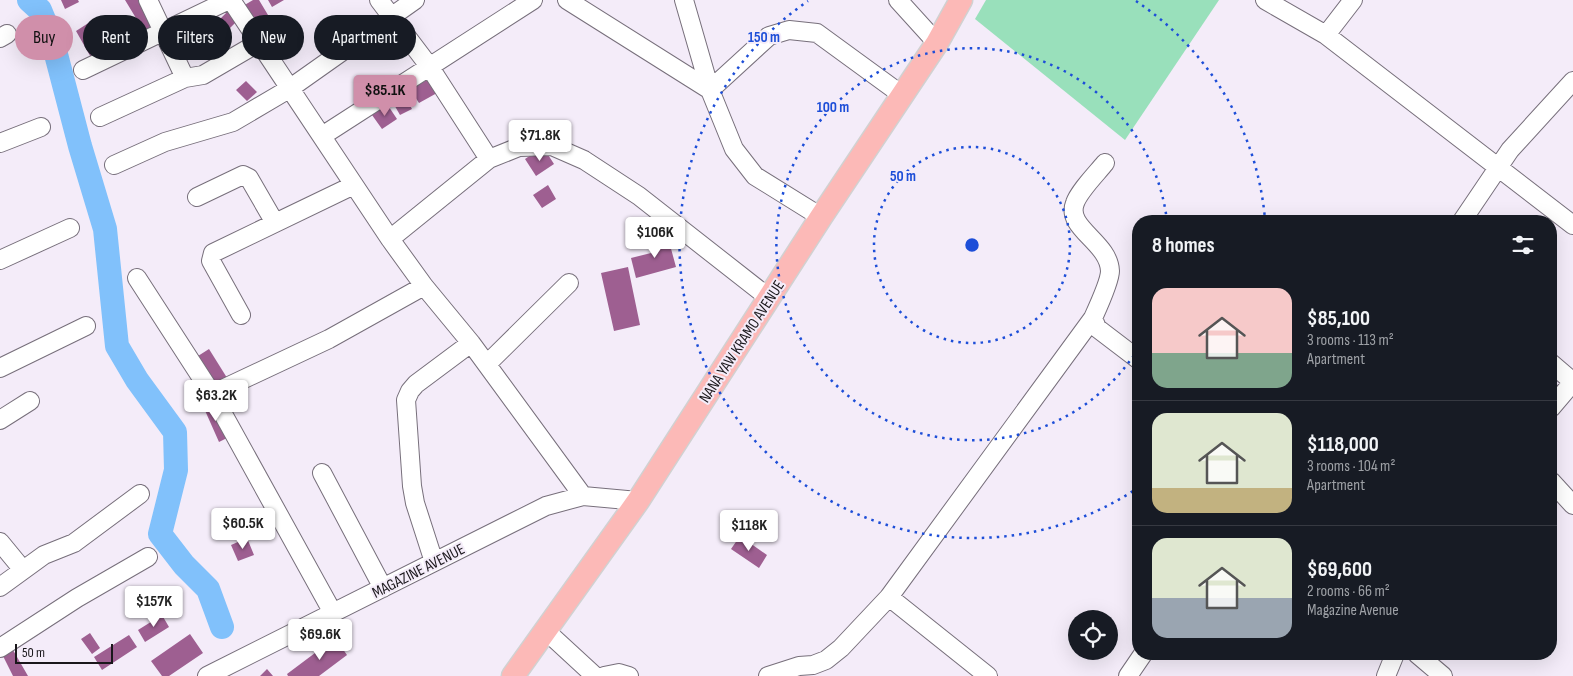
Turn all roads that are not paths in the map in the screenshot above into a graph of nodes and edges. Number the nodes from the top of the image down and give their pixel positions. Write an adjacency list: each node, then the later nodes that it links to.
1 (148, 0): 16 (street)
2 (230, 0): 12 (street); 15 (street)
3 (379, 0): 13 (street)
4 (414, 0): 14 (street)
5 (532, 0): 25 (street)
6 (567, 0): 30 (street)
7 (684, 0): 30 (street)
8 (898, 0): 19 (street)
9 (961, 0): 19 (main road, NANA YAW KRAMO AVENUE)
10 (1353, 0): 18 (street)
11 (1270, 1): 18 (street)
12 (197, 15)
13 (390, 15)
14 (395, 15)
15 (242, 18)
16 (158, 22)
17 (158, 33): 26 (street)
18 (1326, 35): 39 (street)
19 (937, 43): 31 (main road, NANA YAW KRAMO AVENUE)
20 (416, 49): 25 (street)
21 (242, 52): 27 (street)
22 (177, 60): 27 (street)
23 (269, 60): 29 (street)
24 (330, 60): 29 (street)
25 (429, 66): 34 (street); 36 (street)
26 (83, 70)
27 (186, 78): 32 (street)
28 (1573, 81): 39 (street)
29 (289, 89): 34 (street); 38 (street)
30 (710, 90): 31 (street); 43 (street)
31 (902, 95): 43 (main road, NANA YAW KRAMO AVENUE)
32 (100, 117)
33 (42, 126): 35 (street)
34 (322, 136): 40 (street)
35 (0, 143)
36 (489, 159): 47 (street); 52 (street)
37 (1105, 163): 54 (street)
38 (114, 165)
39 (1497, 167): 42 (street); 45 (street)
40 (354, 185): 44 (street); 47 (street)
41 (197, 197): 44 (street)
42 (1466, 215)
43 (822, 217): 52 (main road, NANA YAW KRAMO AVENUE)
44 (275, 224): 53 (street)
45 (1573, 225)
46 (70, 228): 48 (street)
47 (390, 239): 51 (street)
48 (0, 260)
49 (137, 278): 62 (street)
50 (569, 283): 58 (street)
51 (424, 286): 56 (street); 62 (street)
52 (769, 298): 70 (main road, NANA YAW KRAMO AVENUE)
53 (241, 315)
54 (1093, 318): 57 (street); 78 (street)
55 (86, 326): 59 (street)
56 (471, 343): 58 (street); 74 (street)
57 (1132, 355)
58 (487, 364): 69 (street)
59 (0, 368)
60 (1557, 368): 61 (street)
61 (1573, 382): 63 (street)
62 (212, 394): 79 (street)
63 (1557, 401)
64 (30, 402): 65 (street)
65 (0, 420)
66 (322, 473): 77 (street)
67 (1557, 488): 71 (street)
68 (140, 494): 75 (street)
69 (583, 496): 70 (street, MAGAZINE AVENUE); 74 (street, MAGAZINE AVENUE)
70 (638, 501): 80 (main road, NANA YAW KRAMO AVENUE)
71 (1573, 505)
72 (0, 542): 75 (street)
73 (148, 557): 81 (street)
74 (434, 562): 77 (street, MAGAZINE AVENUE)
75 (23, 570): 76 (street)
76 (0, 586)
77 (383, 588): 79 (street, MAGAZINE AVENUE)
78 (889, 597): 90 (street); 91 (street)
79 (333, 613): 85 (street, MAGAZINE AVENUE)
80 (545, 630): 86 (main road, NANA YAW KRAMO AVENUE); 87 (street)
81 (0, 648)
82 (1139, 660): 92 (street)
83 (1392, 660): 93 (street)
84 (1424, 660): 94 (street)
85 (207, 676)
86 (513, 676)
87 (595, 676)
88 (604, 676): 89 (street)
89 (629, 676)
90 (768, 676)
91 (988, 676)
92 (1128, 676)
93 (1386, 676)
94 (1443, 676)

